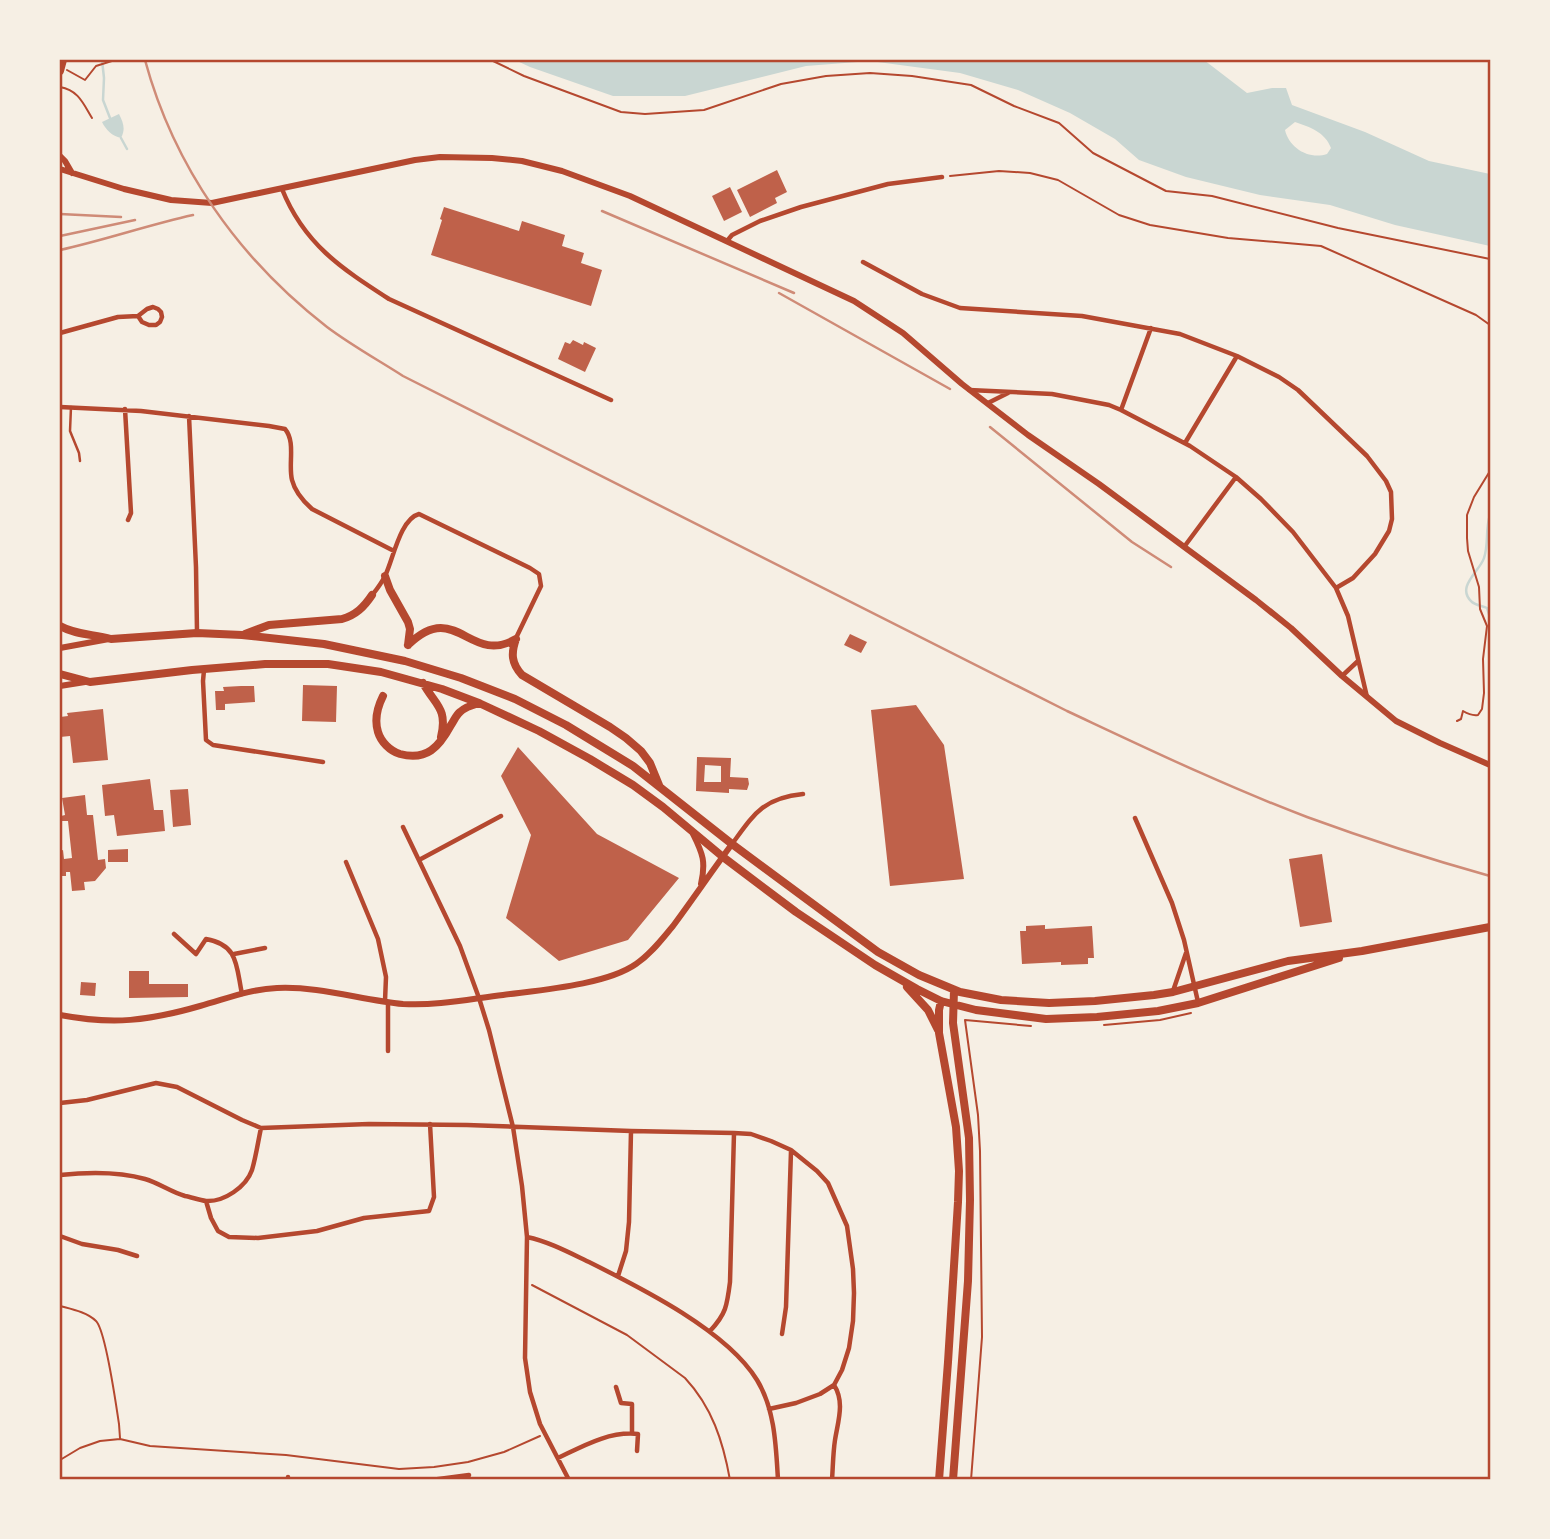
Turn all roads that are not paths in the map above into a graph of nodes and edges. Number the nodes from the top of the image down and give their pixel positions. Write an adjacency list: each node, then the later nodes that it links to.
1 (63, 60): 2 (main road)
2 (60, 69)
3 (60, 156): 5 (street)
4 (60, 171): 5 (street)
5 (72, 173): 7 (street)
6 (942, 177): 8 (street)
7 (282, 188): 8 (street); 16 (street)
8 (727, 241): 14 (street)
9 (863, 262): 11 (street)
10 (138, 316): 10 (street); 12 (street)
11 (1151, 328): 13 (street); 21 (street)
12 (60, 333)
13 (1237, 356): 23 (street); 30 (street)
14 (969, 390): 15 (street); 17 (street)
15 (1009, 392): 17 (street); 21 (street)
16 (611, 400)
17 (988, 403): 27 (street)
18 (60, 407): 19 (street)
19 (71, 407): 20 (street); 24 (lane)
20 (125, 410): 22 (street); 26 (street)
21 (1121, 410): 23 (street)
22 (189, 416): 28 (street); 33 (street)
23 (1185, 443): 25 (street)
24 (80, 461)
25 (1236, 477): 27 (street); 30 (street)
26 (128, 520)
27 (1184, 547): 41 (street)
28 (394, 551): 29 (street); 36 (street)
29 (386, 576): 31 (street); 36 (main road)
30 (1336, 588): 38 (street)
31 (372, 595): 34 (main road)
32 (60, 626): 35 (main road)
33 (197, 633): 34 (main road); 35 (main road)
34 (242, 635): 51 (main road)
35 (111, 639): 37 (street)
36 (516, 639): 51 (main road)
37 (60, 648)
38 (1359, 660): 41 (street); 46 (street)
39 (204, 669): 42 (main road); 43 (main road); 49 (street)
40 (60, 674): 42 (main road)
41 (1342, 676): 46 (street)
42 (90, 682): 44 (street)
43 (423, 683): 47 (main road); 48 (main road)
44 (60, 686)
45 (383, 696): 48 (main road)
46 (1368, 698): 50 (street)
47 (479, 703): 48 (main road); 56 (main road)
48 (440, 744)
49 (323, 762)
50 (1490, 765)
51 (659, 786): 57 (main road)
52 (803, 794): 57 (street)
53 (501, 816): 59 (street)
54 (1135, 818): 66 (street)
55 (403, 827): 59 (street)
56 (693, 832): 58 (main road); 61 (street)
57 (732, 844): 58 (street); 70 (main road)
58 (723, 857): 61 (street); 68 (main road)
59 (419, 860): 73 (street)
60 (346, 862): 75 (street)
61 (700, 888): 73 (street)
62 (1490, 927): 65 (main road)
63 (174, 934): 67 (street)
64 (265, 948): 67 (street)
65 (1362, 951): 69 (main road); 76 (main road)
66 (1186, 952): 69 (street); 71 (street)
67 (234, 954): 72 (street)
68 (900, 980): 74 (main road); 79 (main road)
69 (1195, 985): 71 (main road); 76 (street)
70 (954, 990): 71 (main road); 74 (main road); 77 (main road)
71 (1173, 992)
72 (242, 994): 75 (street); 78 (street)
73 (480, 998): 75 (street); 83 (street)
74 (941, 1001): 77 (main road); 79 (main road)
75 (387, 1002): 80 (street)
76 (1198, 1003): 77 (main road)
77 (953, 1004): 108 (main road)
78 (60, 1015)
79 (939, 1033): 107 (main road)
80 (388, 1051)
81 (60, 1103): 84 (street)
82 (430, 1124): 83 (street); 84 (street); 89 (street)
83 (513, 1127): 85 (street); 91 (street)
84 (261, 1128): 89 (street)
85 (631, 1131): 86 (street); 93 (street)
86 (734, 1133): 87 (street); 94 (street)
87 (791, 1150): 95 (street); 96 (street)
88 (60, 1175): 89 (street)
89 (206, 1201)
90 (60, 1236): 92 (street)
91 (527, 1237): 93 (street); 101 (street)
92 (137, 1256)
93 (618, 1276): 94 (street)
94 (709, 1331): 98 (street)
95 (782, 1334)
96 (834, 1385): 98 (street); 106 (street)
97 (617, 1387): 99 (street)
98 (769, 1409): 105 (street)
99 (632, 1433): 100 (street); 101 (street)
100 (637, 1451)
101 (558, 1458): 104 (street)
102 (469, 1475): 103 (street)
103 (431, 1479)
104 (569, 1479)
105 (779, 1479)
106 (832, 1479)
107 (939, 1479)
108 (953, 1479)

